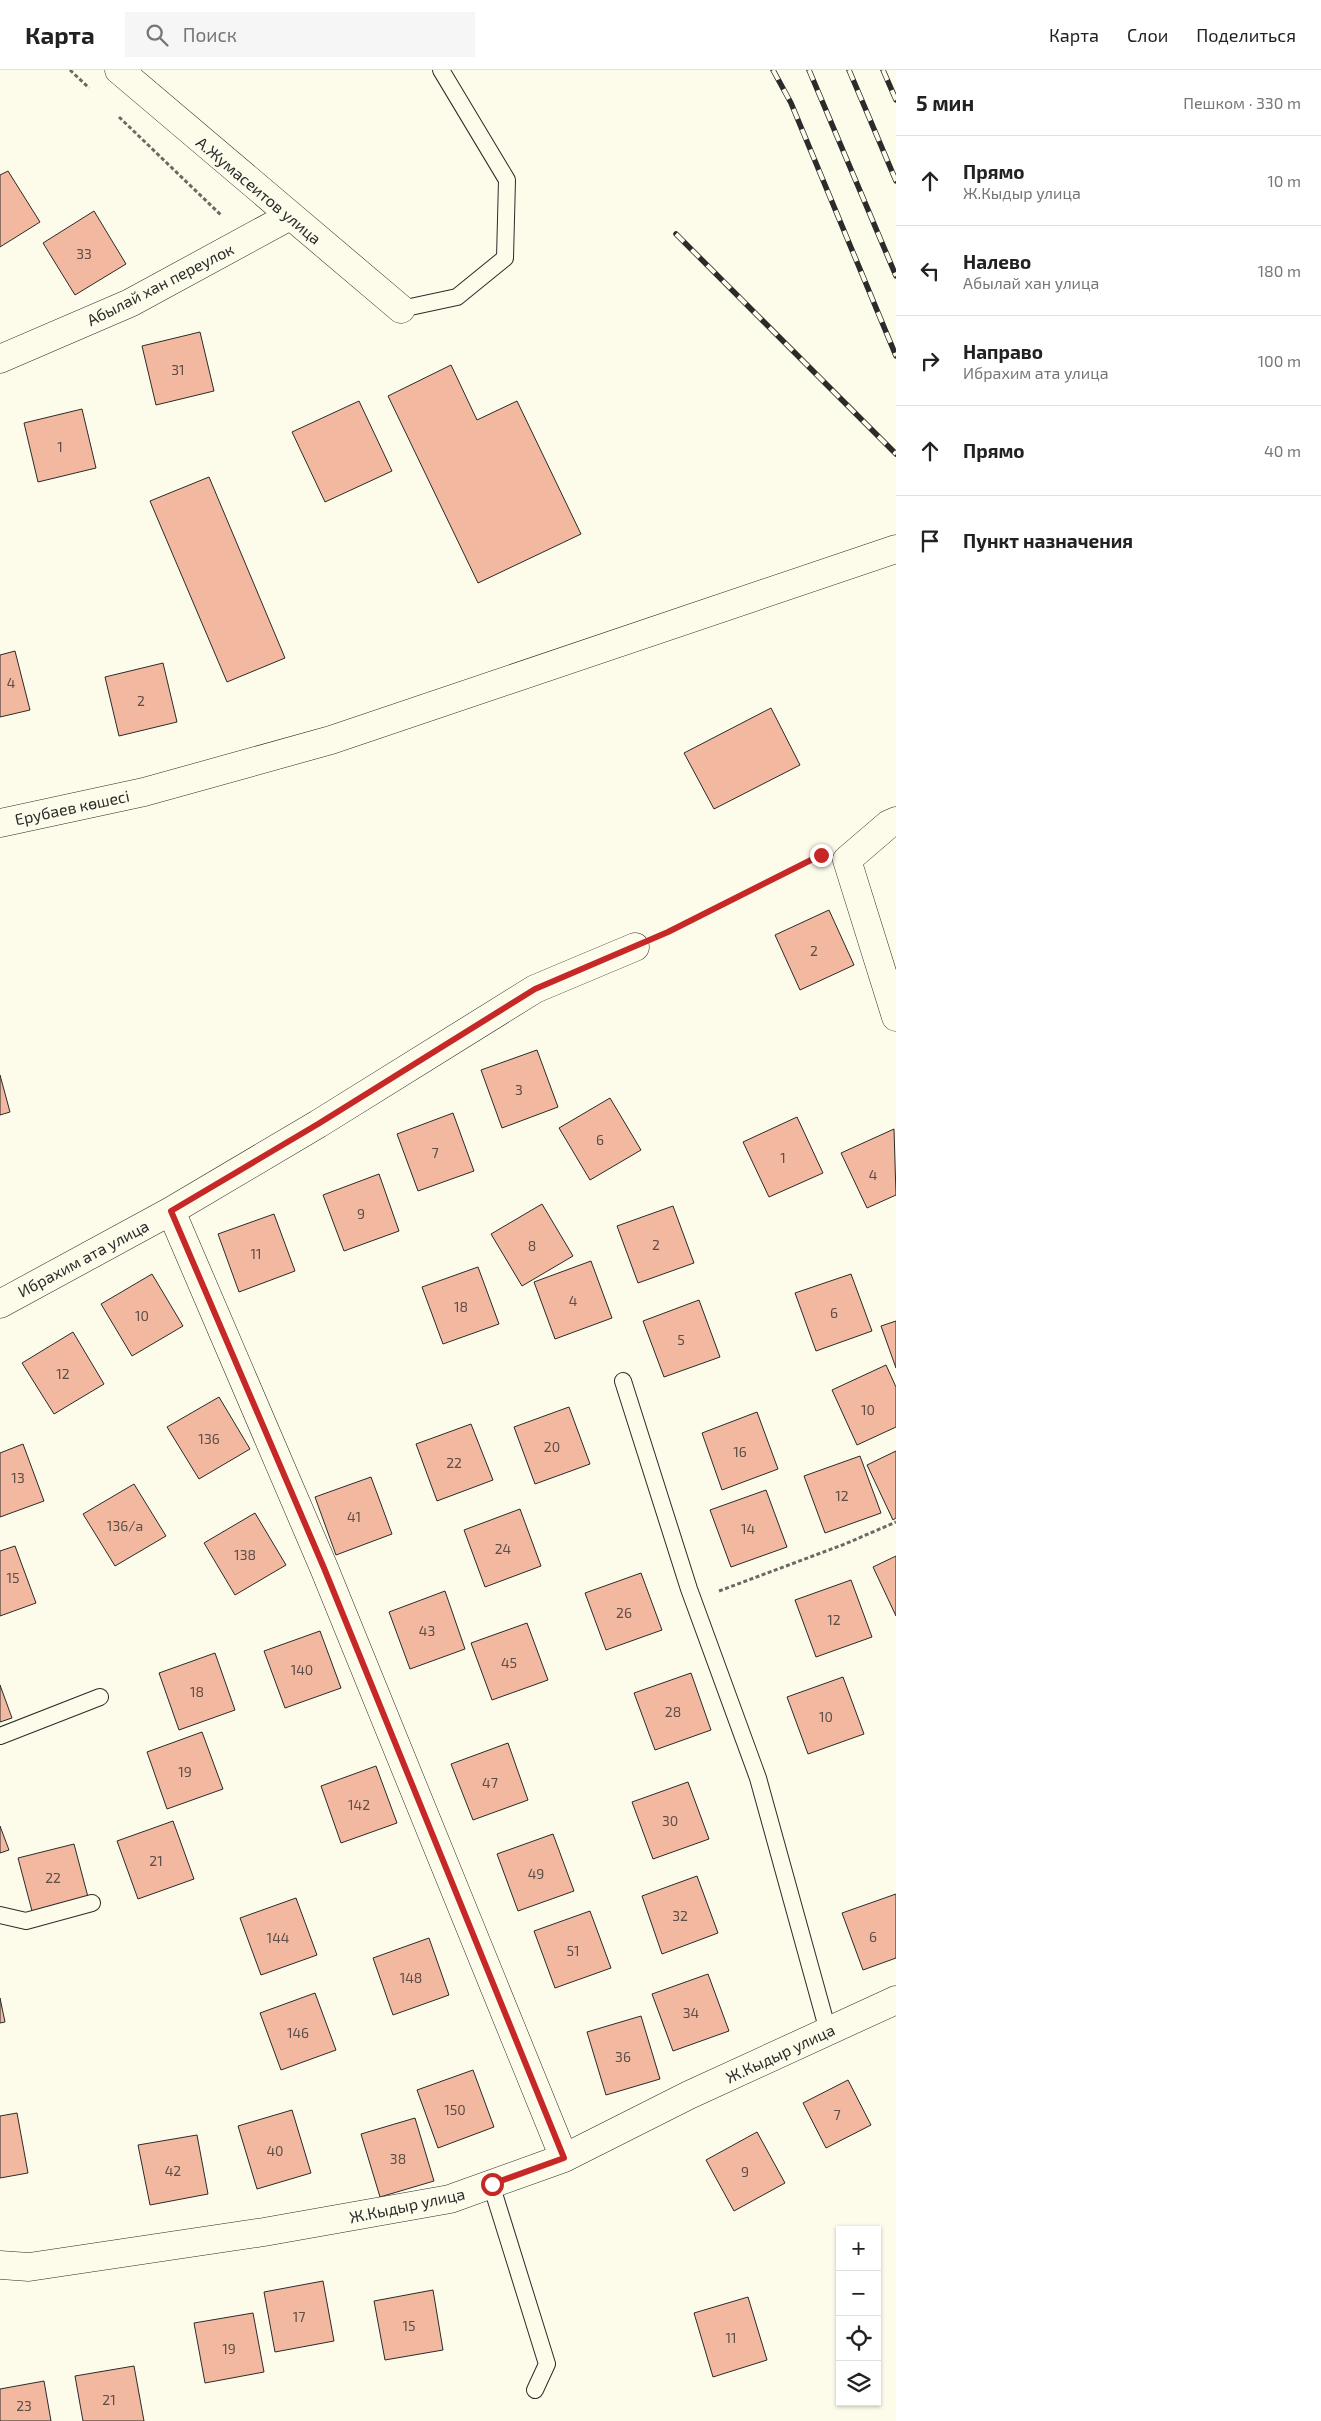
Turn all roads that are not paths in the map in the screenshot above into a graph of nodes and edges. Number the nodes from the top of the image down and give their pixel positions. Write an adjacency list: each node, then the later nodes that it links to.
1 (119, 70): 3 (street, А.Жумасеитов улица)
2 (441, 70): 4 (lane)
3 (290, 216): 4 (street, А.Жумасеитов улица); 5 (street, Абылай хан переулок)
4 (401, 309)
5 (0, 359)
6 (891, 551): 8 (street, Ерубаев көшесі)
7 (896, 821): 10 (street)
8 (0, 822)
9 (635, 947): 11 (street, Ибрахим ата улица)
10 (896, 1018)
11 (171, 1211): 12 (street, Ибрахим ата улица); 20 (street)
12 (0, 1304)
13 (623, 1381): 19 (lane)
14 (100, 1697): 15 (lane)
15 (0, 1736)
16 (92, 1903): 17 (lane)
17 (0, 1915)
18 (896, 2000): 19 (street, Ж.Кыдыр улица)
19 (828, 2031): 20 (street, Ж.Кыдыр улица)
20 (564, 2158): 21 (street, Ж.Кыдыр улица)
21 (492, 2184): 22 (street, Ж.Кыдыр улица); 23 (lane)
22 (0, 2265)
23 (535, 2390)

